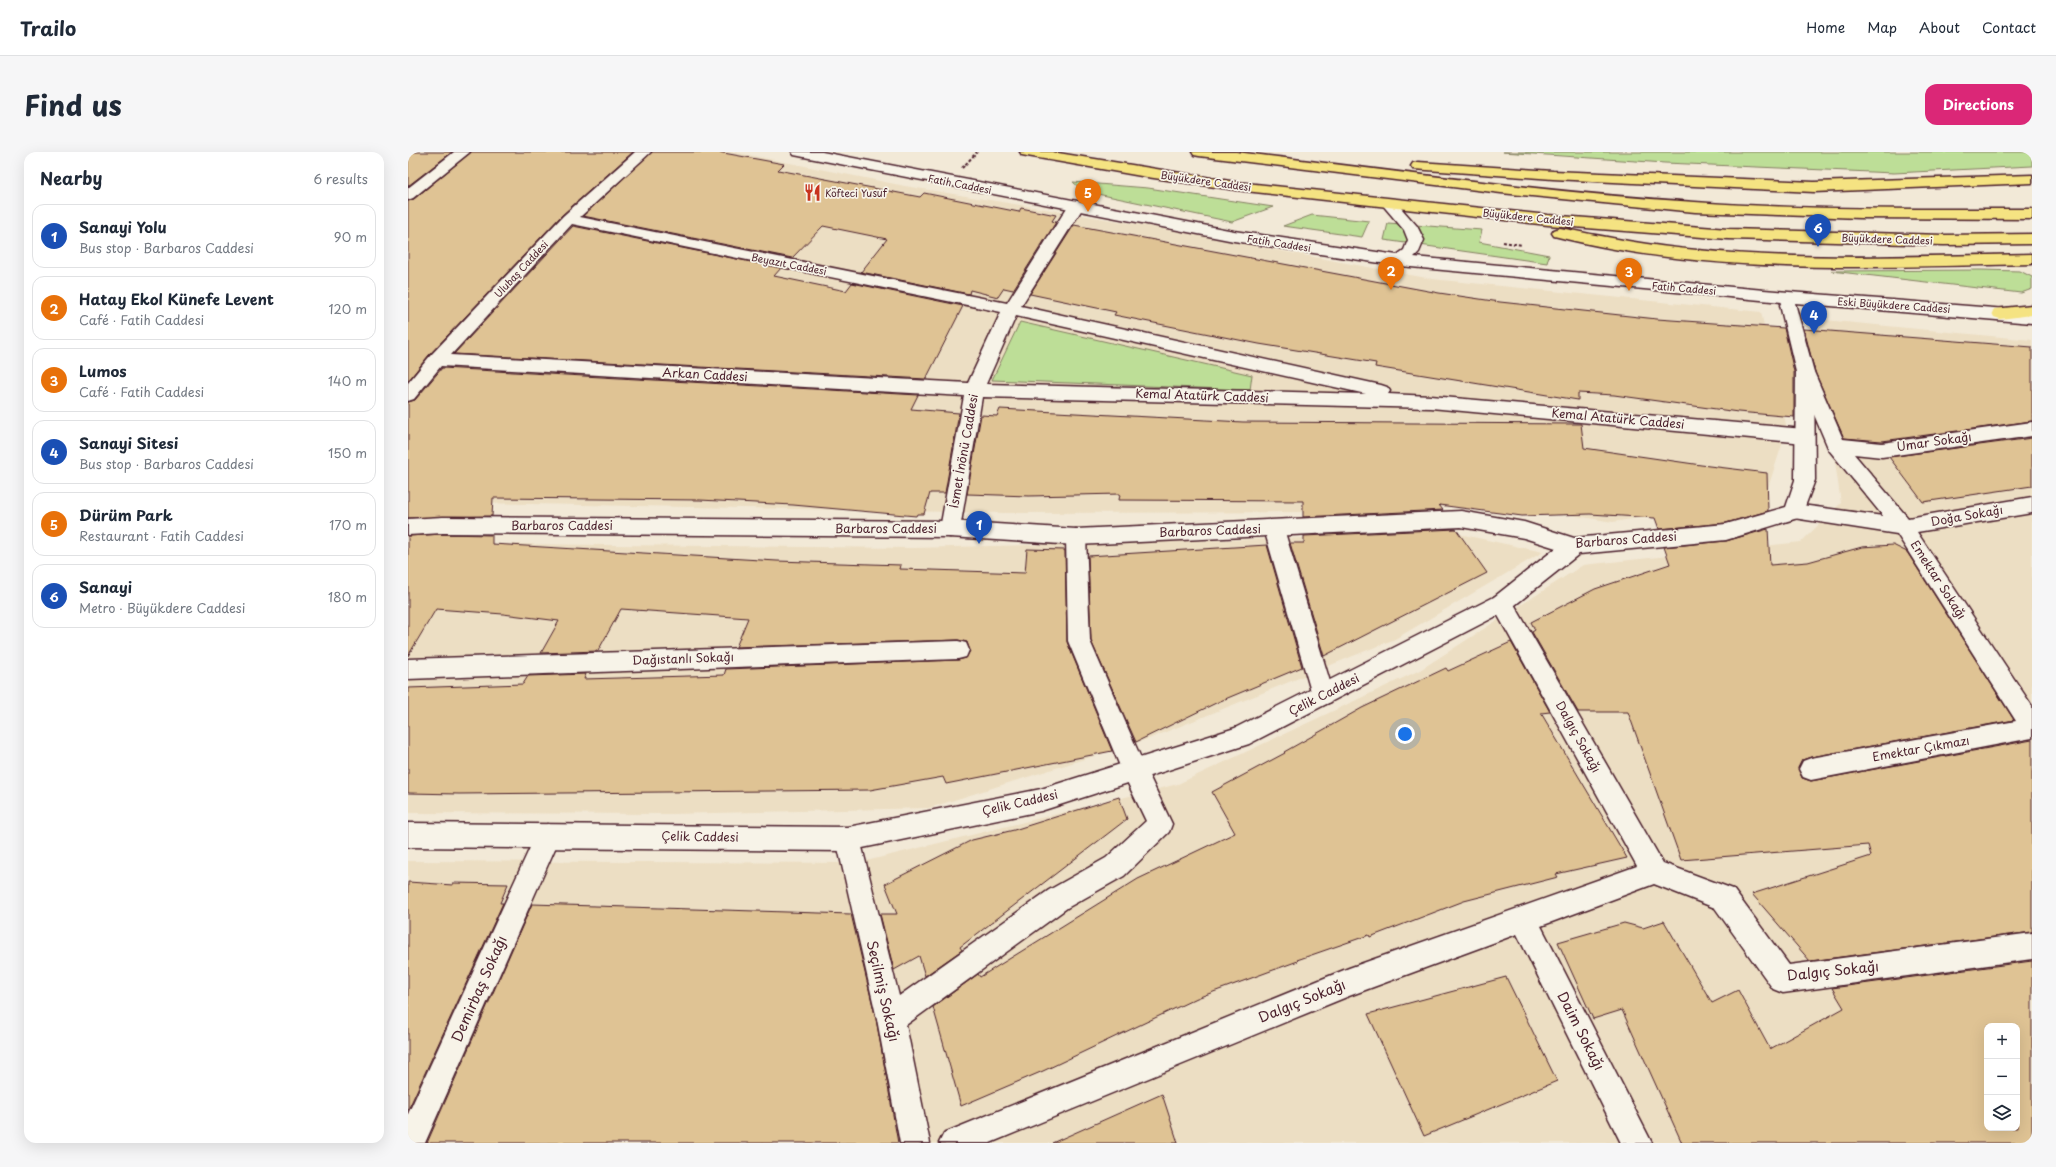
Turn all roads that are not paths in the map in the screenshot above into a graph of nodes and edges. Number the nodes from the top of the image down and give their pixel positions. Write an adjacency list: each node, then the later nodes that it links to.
1 (463, 152): 8 (street)
2 (644, 152): 13 (street, Ulubaş Caddesi)
3 (799, 152): 10 (street, Fatih Caddesi)
4 (1027, 152): 9 (main road, Büyükdere Caddesi)
5 (1199, 152): 6 (main road)
6 (1315, 167): 7 (main road); 12 (main road)
7 (2032, 179)
8 (408, 195)
9 (1389, 203): 11 (main road, Büyükdere Caddesi); 17 (street)
10 (1076, 206): 17 (street, Fatih Caddesi); 21 (street, İsmet İnönü Caddesi)
11 (1481, 212): 14 (main road, Büyükdere Caddesi); 16 (main road)
12 (2032, 214)
13 (568, 219): 21 (street, Beyazıt Caddesi); 26 (street, Ulubaş Caddesi)
14 (2032, 239)
15 (2032, 259): 16 (main road)
16 (2012, 260): 18 (main road)
17 (1400, 261): 19 (street, Fatih Caddesi)
18 (2032, 265)
19 (1764, 295): 20 (street); 23 (street, Eski Büyükdere Caddesi)
20 (1788, 305): 25 (street); 27 (street)
21 (1010, 309): 28 (street, İsmet İnönü Caddesi); 30 (street, Kemal Atatürk Caddesi)
22 (2032, 310): 23 (main road)
23 (2000, 313): 24 (street, Eski Büyükdere Caddesi)
24 (2032, 318)
25 (2032, 330)
26 (436, 360): 28 (street, Arkan Caddesi); 29 (street, Ulubaş Caddesi)
27 (1805, 372): 32 (street); 33 (street, Emektar Sokağı)
28 (974, 390): 30 (street, Kemal Atatürk Caddesi); 38 (street, İsmet İnönü Caddesi)
29 (408, 395)
30 (1431, 402): 32 (street, Kemal Atatürk Caddesi)
31 (2032, 429): 33 (street, Umar Sokağı)
32 (1804, 436): 35 (street)
33 (1836, 445): 37 (street, Emektar Sokağı)
34 (2032, 505): 37 (street, Doğa Sokağı)
35 (1794, 512): 37 (street); 41 (street, Barbaros Caddesi)
36 (408, 527): 38 (street, Barbaros Caddesi)
37 (1903, 527): 46 (street, Emektar Sokağı)
38 (950, 529): 40 (street, Barbaros Caddesi)
39 (1274, 529): 40 (street, Barbaros Caddesi); 41 (street, Barbaros Caddesi); 45 (street)
40 (1076, 537): 48 (street)
41 (1574, 546): 42 (street, Çelik Caddesi)
42 (1502, 602): 45 (street, Çelik Caddesi); 52 (street, Dalgıç Sokağı)
43 (958, 650): 44 (street, Dağıstanlı Sokağı)
44 (408, 669)
45 (1323, 695): 48 (street, Çelik Caddesi)
46 (2032, 727): 47 (street, Emektar Çıkmazı)
47 (1810, 769)
48 (1134, 771): 51 (street, Çelik Caddesi); 55 (street)
49 (408, 835): 50 (street, Çelik Caddesi)
50 (548, 836): 51 (street, Çelik Caddesi); 56 (street, Demirbaş Sokağı)
51 (848, 839): 55 (street, Seçilmiş Sokağı)
52 (1654, 872): 53 (street, Dalgıç Sokağı); 54 (street, Dalgıç Sokağı)
53 (1524, 920): 58 (street, Dalgıç Sokağı); 59 (street, Daim Sokağı)
54 (2032, 946)
55 (891, 1019): 57 (street, Seçilmiş Sokağı)
56 (410, 1143)
57 (915, 1143)
58 (954, 1143)
59 (1638, 1143)

